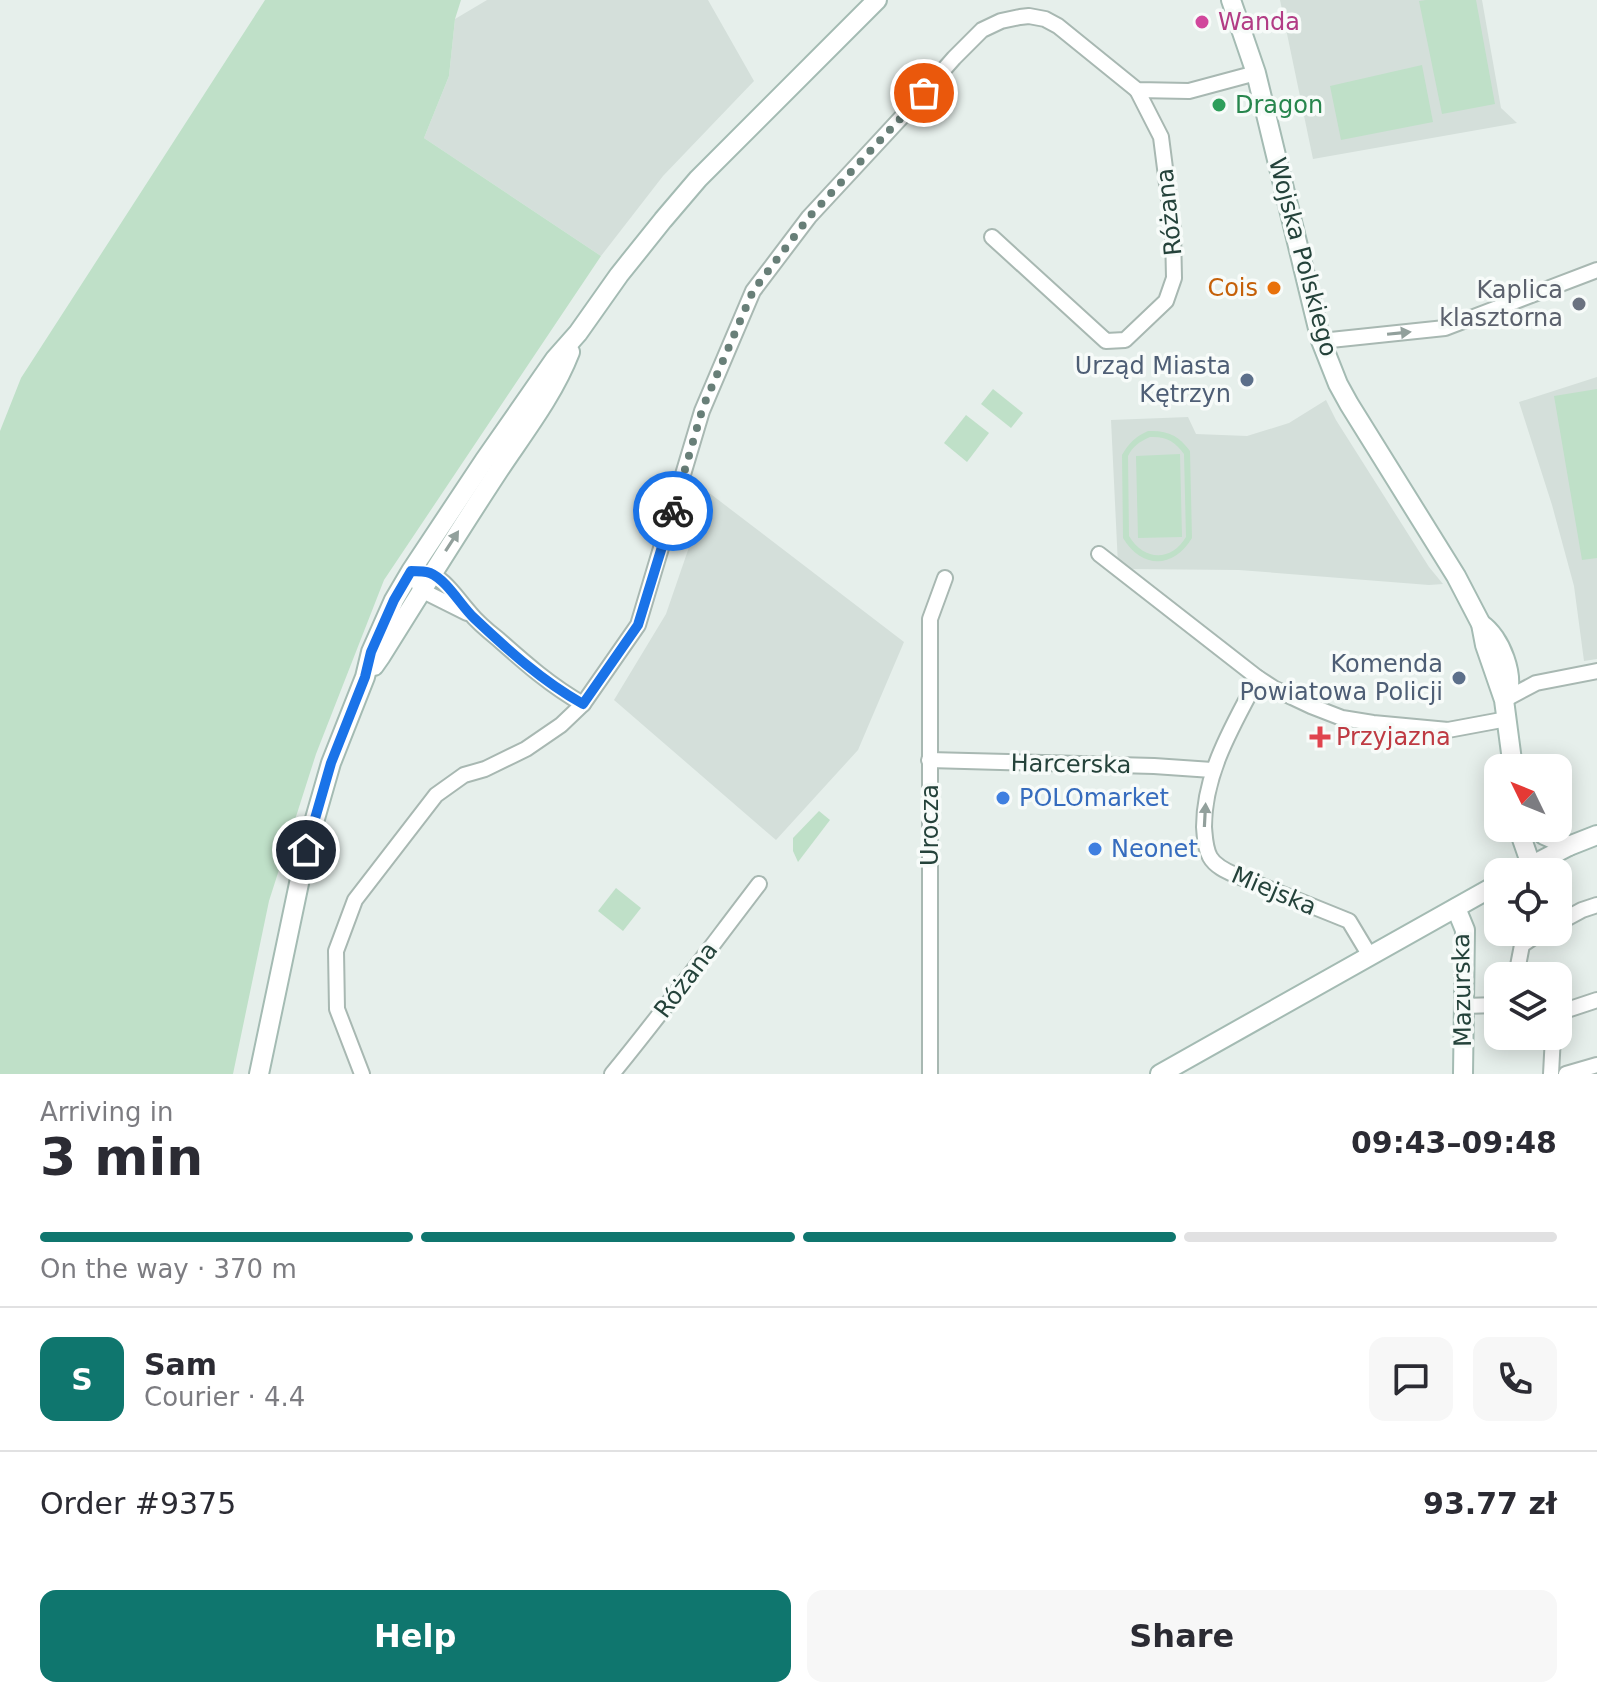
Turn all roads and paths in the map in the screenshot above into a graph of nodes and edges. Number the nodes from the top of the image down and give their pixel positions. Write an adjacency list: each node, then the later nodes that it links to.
1 (877, 0): 7 (street)
2 (1231, 0): 3 (street, Wojska Polskiego)
3 (1256, 73): 4 (street); 8 (street, Wojska Polskiego)
4 (1137, 90): 5 (street, Różana); 21 (street)
5 (992, 237)
6 (1597, 270): 8 (street, one-way to 6)
7 (578, 333): 10 (street); 11 (street, one-way to 7)
8 (1321, 341): 15 (street, Wojska Polskiego)
9 (1099, 554): 19 (street)
10 (411, 571): 11 (street); 13 (street); 18 (street)
11 (431, 573): 13 (street); 14 (street)
12 (945, 578): 24 (street, Urocza)
13 (421, 590): 14 (street); 18 (street)
14 (471, 615): 21 (street)
15 (1481, 624): 16 (street, Wojska Polskiego); 22 (street, Wojska Polskiego)
16 (1505, 664): 20 (street); 22 (street, Wojska Polskiego)
17 (1597, 671): 20 (street)
18 (365, 677): 42 (street)
19 (1258, 678): 22 (street); 25 (street, Miejska)
20 (1536, 683): 22 (street)
21 (583, 704): 43 (street)
22 (1506, 710): 23 (street, Wojska Polskiego)
23 (1511, 754)
24 (929, 760): 25 (street, Harcerska); 45 (street, Urocza)
25 (1212, 770): 35 (street, Miejska, one-way to 25)
26 (1597, 835): 28 (street)
27 (1560, 842): 28 (street)
28 (1569, 846): 29 (street)
29 (1546, 858)
30 (759, 884): 44 (street, Różana)
31 (1484, 892): 33 (street)
32 (1597, 905): 34 (street)
33 (1456, 908): 35 (street); 38 (street, Mazurska)
34 (1572, 915)
35 (1370, 956): 46 (street)
36 (1597, 1000): 39 (street)
37 (1484, 1005): 38 (street)
38 (1464, 1006): 47 (street, Mazurska)
39 (1572, 1008)
40 (1552, 1050): 48 (street)
41 (1597, 1065): 49 (street)
42 (259, 1074)
43 (362, 1074)
44 (612, 1074)
45 (930, 1074)
46 (1160, 1074)
47 (1463, 1074)
48 (1551, 1074)
49 (1566, 1074)

